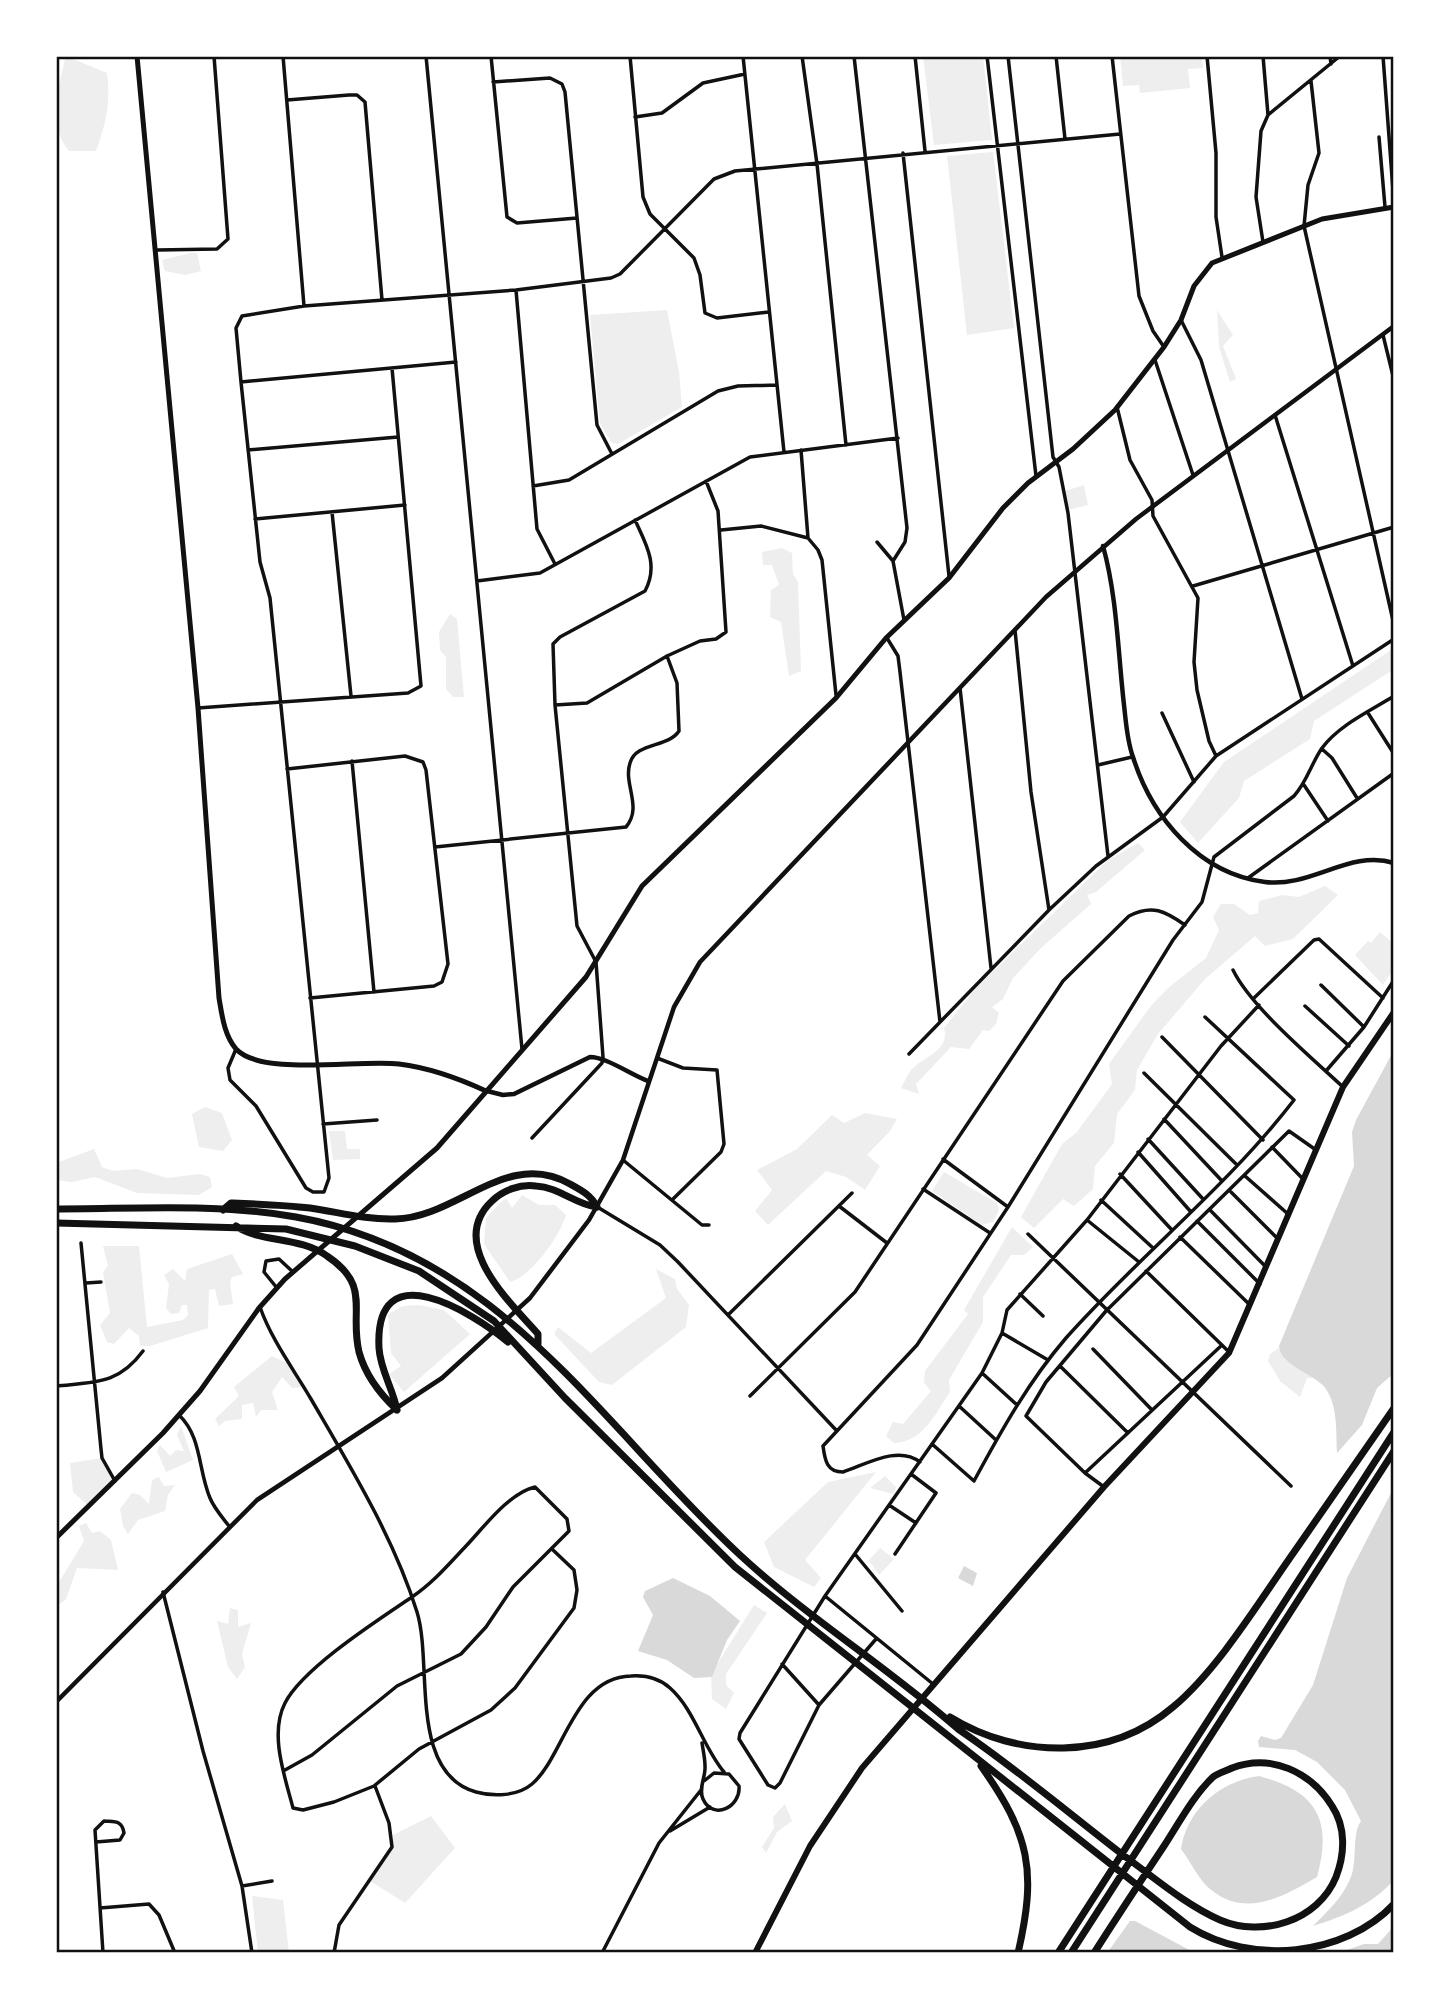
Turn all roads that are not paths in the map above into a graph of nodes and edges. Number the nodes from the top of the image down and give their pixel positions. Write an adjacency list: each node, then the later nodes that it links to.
1 (137, 56): 43 (main road)
2 (214, 56): 43 (street)
3 (283, 56): 24 (street)
4 (426, 56): 47 (street)
5 (491, 56): 23 (street)
6 (630, 56): 26 (street)
7 (743, 56): 21 (street)
8 (802, 56): 35 (street)
9 (854, 56): 34 (street)
10 (915, 56): 32 (street)
11 (987, 56): 31 (street)
12 (1008, 56): 30 (street)
13 (1056, 56): 29 (street)
14 (1112, 56): 27 (street)
15 (1207, 56): 44 (street)
16 (1264, 56): 25 (street)
17 (1330, 56): 20 (street)
18 (1340, 56): 20 (street)
19 (1383, 56): 37 (street)
20 (1331, 64): 22 (street)
21 (745, 74): 26 (street); 36 (street)
22 (1311, 81): 25 (street); 41 (street)
23 (493, 82): 39 (street); 39 (street)
24 (286, 100): 48 (street); 49 (street)
25 (1268, 115): 42 (street)
26 (635, 117): 40 (street)
27 (1120, 134): 29 (street); 54 (street)
28 (1379, 137): 38 (street)
29 (1065, 139): 30 (street)
30 (1018, 143): 31 (street); 72 (street)
31 (996, 145): 32 (street); 74 (street)
32 (925, 151): 33 (street)
33 (902, 153): 34 (street); 93 (street)
34 (866, 157): 35 (street); 65 (street)
35 (817, 164): 36 (street); 66 (street)
36 (754, 169): 40 (street); 50 (street)
37 (1394, 205): 38 (main road)
38 (1385, 208): 41 (main road)
39 (577, 218): 45 (street)
40 (664, 226): 45 (street); 50 (street)
41 (1304, 226): 42 (main road); 58 (street)
42 (1263, 242): 44 (main road)
43 (156, 250): 110 (main road)
44 (1222, 257): 51 (main road)
45 (583, 282): 46 (street); 71 (street)
46 (516, 290): 47 (street); 76 (street)
47 (449, 296): 48 (street); 56 (street)
48 (382, 300): 49 (street)
49 (304, 306): 60 (street)
50 (769, 312): 61 (street)
51 (1181, 320): 54 (main road); 67 (street)
52 (1394, 326): 53 (street)
53 (1382, 335): 58 (street); 59 (street)
54 (1164, 347): 55 (main road)
55 (1155, 360): 62 (main road); 73 (street)
56 (456, 362): 57 (street); 94 (street)
57 (392, 368): 60 (street); 64 (street)
58 (1336, 369): 63 (street); 84 (street)
59 (1394, 380)
60 (241, 382): 68 (street)
61 (777, 384): 70 (street); 71 (street)
62 (1117, 407): 72 (main road); 78 (street)
63 (1275, 415): 67 (street); 88 (street)
64 (398, 437): 68 (street); 77 (street)
65 (898, 438): 66 (street); 89 (street)
66 (846, 445): 69 (street)
67 (1228, 449): 73 (street); 91 (street)
68 (248, 450): 80 (street)
69 (801, 450): 70 (street); 85 (street)
70 (784, 452): 75 (street)
71 (612, 454): 76 (street)
72 (1055, 462): 74 (main road); 92 (street)
73 (1193, 475): 78 (street)
74 (1037, 476): 93 (main road)
75 (706, 481): 81 (street); 83 (street)
76 (533, 486): 90 (street)
77 (405, 505): 79 (street); 104 (street)
78 (1153, 506): 87 (street); 95 (street)
79 (332, 512): 80 (street); 104 (street)
80 (255, 519): 108 (street)
81 (635, 520): 90 (street); 109 (street)
82 (1394, 527): 84 (street)
83 (720, 530): 85 (street); 101 (street)
84 (1373, 533): 88 (street); 97 (street)
85 (808, 538): 106 (street)
86 (877, 542): 89 (street)
87 (1103, 546): 92 (street); 117 (street)
88 (1315, 551): 91 (street); 102 (street)
89 (893, 561): 96 (street)
90 (555, 564): 94 (street)
91 (1261, 566): 95 (street); 107 (street)
92 (1075, 571): 98 (street); 119 (street)
93 (949, 578): 96 (main road)
94 (477, 581): 128 (street)
95 (1193, 586): 116 (street)
96 (904, 620): 99 (main road)
97 (1394, 625)
98 (1015, 628): 103 (street); 134 (street)
99 (886, 638): 106 (main road); 113 (street)
100 (1394, 639): 102 (street)
101 (667, 656): 109 (street); 127 (street)
102 (1353, 666): 107 (street)
103 (959, 687): 113 (street); 137 (street)
104 (351, 696): 108 (street)
105 (1394, 696): 112 (street)
106 (836, 698): 136 (main road)
107 (1303, 699): 116 (street)
108 (280, 702): 110 (street); 120 (street)
109 (555, 705): 127 (street)
110 (198, 708): 154 (main road)
111 (1161, 713): 122 (street)
112 (1368, 713): 114 (street); 115 (street)
113 (909, 739): 149 (street); 158 (street)
114 (1322, 749): 123 (street); 124 (street)
115 (1394, 754)
116 (1216, 756): 122 (street)
117 (1132, 757): 119 (street); 125 (street)
118 (352, 761): 120 (street); 129 (street); 141 (street)
119 (1098, 765): 130 (street)
120 (286, 769): 142 (street)
121 (1394, 773): 124 (street)
122 (1194, 782): 125 (street)
123 (1304, 785): 126 (street); 132 (street)
124 (1357, 799): 126 (street)
125 (1163, 817): 130 (street); 132 (street)
126 (1328, 821): 133 (street)
127 (568, 835): 128 (street); 136 (street)
128 (502, 841): 129 (street); 155 (street)
129 (435, 847): 141 (street)
130 (1108, 856): 134 (street)
131 (1394, 863): 133 (street)
132 (1212, 864): 133 (street); 135 (street)
133 (1248, 879)
134 (1049, 909): 137 (street)
135 (1185, 925): 176 (street); 191 (street)
136 (596, 962): 155 (main road); 157 (street)
137 (991, 968): 149 (street)
138 (1233, 970): 143 (street)
139 (1394, 980): 144 (street)
140 (1321, 985): 150 (street)
141 (374, 992): 142 (street)
142 (310, 998): 159 (street)
143 (1254, 998): 144 (street); 145 (street)
144 (1383, 998): 150 (street)
145 (1259, 1005): 152 (street); 160 (street)
146 (1305, 1006): 153 (street)
147 (1394, 1012): 164 (main road)
148 (1205, 1017): 152 (street)
149 (940, 1022): 156 (street)
150 (1364, 1027): 153 (street)
151 (1162, 1037): 162 (street)
152 (1229, 1038): 162 (street); 172 (street)
153 (1349, 1046): 160 (street)
154 (236, 1049): 159 (main road); 169 (street)
155 (522, 1049): 165 (main road)
156 (909, 1054)
157 (603, 1057): 163 (street); 165 (street); 170 (street)
158 (656, 1057): 163 (street); 186 (street)
159 (317, 1064): 165 (main road); 169 (street)
160 (1326, 1071): 164 (street)
161 (1144, 1073): 166 (street)
162 (1200, 1075): 166 (street); 172 (street)
163 (648, 1081): 177 (street)
164 (1343, 1087): 174 (main road)
165 (486, 1091): 214 (main road)
166 (1177, 1104): 167 (street); 178 (street)
167 (1164, 1119): 171 (street); 182 (street)
168 (377, 1120): 169 (street)
169 (323, 1124)
170 (532, 1138)
171 (1148, 1139): 175 (street); 187 (street)
172 (1264, 1140): 178 (street)
173 (1272, 1147): 174 (street); 180 (street); 181 (street)
174 (1316, 1150): 181 (main road)
175 (1138, 1152): 179 (street); 195 (street)
176 (943, 1159): 183 (street); 191 (street)
177 (623, 1160): 186 (street); 190 (street)
178 (1238, 1166): 182 (street)
179 (1120, 1174): 188 (street); 202 (street)
180 (1245, 1176): 184 (street); 196 (street)
181 (1303, 1180): 196 (main road)
182 (1222, 1181): 187 (street)
183 (923, 1189): 203 (street); 207 (street)
184 (1230, 1191): 194 (street); 206 (street)
185 (852, 1193): 189 (street)
186 (673, 1199): 200 (street)
187 (1203, 1199): 195 (street)
188 (1101, 1200): 197 (street); 209 (street)
189 (839, 1206): 207 (street); 224 (street)
190 (597, 1207): 193 (highway); 224 (street); 227 (highway); 245 (street)
191 (1008, 1207): 203 (street)
192 (56, 1209): 193 (highway)
193 (223, 1210): 227 (highway)
194 (1210, 1210): 198 (street); 212 (street)
195 (1191, 1212): 202 (street)
196 (1289, 1214): 206 (main road)
197 (1087, 1220): 210 (street); 211 (street)
198 (1197, 1221): 205 (street); 217 (street)
199 (56, 1223): 201 (highway)
200 (709, 1225)
201 (234, 1226): 232 (highway); 245 (highway)
202 (1172, 1230): 209 (street)
203 (990, 1233): 248 (street)
204 (1028, 1234): 210 (street)
205 (1180, 1237): 213 (street); 221 (street)
206 (1278, 1240): 212 (main road)
207 (887, 1243): 235 (street)
208 (81, 1244): 216 (street)
209 (1153, 1248): 211 (street)
210 (1053, 1259): 219 (street); 220 (street)
211 (1139, 1262): 220 (street)
212 (1267, 1267): 217 (main road)
213 (1146, 1271): 223 (street); 228 (street)
214 (293, 1272): 218 (main road); 218 (street)
215 (101, 1282): 216 (street)
216 (86, 1283): 237 (street)
217 (1260, 1284): 221 (main road)
218 (277, 1288): 222 (main road)
219 (1020, 1294): 225 (street); 226 (street)
220 (1099, 1304): 223 (street); 233 (street)
221 (1251, 1306): 231 (main road)
222 (260, 1307): 247 (main road); 253 (street)
223 (1106, 1311): 234 (street); 238 (street)
224 (728, 1315): 235 (street)
225 (1043, 1316)
226 (1002, 1334): 233 (street); 236 (street)
227 (538, 1344): 278 (highway)
228 (1222, 1345): 231 (street); 238 (street)
229 (1093, 1349): 246 (street)
230 (143, 1351): 237 (street)
231 (1229, 1353): 240 (main road)
232 (527, 1357): 245 (highway); 281 (highway)
233 (1049, 1361): 242 (street)
234 (1060, 1366): 250 (street); 256 (street)
235 (778, 1368): 241 (street); 248 (street)
236 (982, 1373): 242 (street); 243 (street)
237 (95, 1382): 239 (street); 258 (street)
238 (1183, 1385): 240 (street); 246 (street)
239 (56, 1386)
240 (1193, 1395): 259 (street); 260 (main road)
241 (750, 1396)
242 (1017, 1405): 251 (street)
243 (959, 1406): 251 (street); 252 (street)
244 (1394, 1408): 278 (highway)
245 (397, 1410): 253 (street)
246 (1152, 1410): 250 (street)
247 (179, 1415): 258 (main road); 263 (street)
248 (836, 1430): 255 (street)
249 (1394, 1432): 301 (highway)
250 (1128, 1433): 256 (street)
251 (996, 1441): 252 (street)
252 (932, 1444): 255 (street)
253 (339, 1446): 263 (street); 270 (street)
254 (1394, 1451): 302 (highway)
255 (920, 1462): 257 (street)
256 (1085, 1473): 260 (street)
257 (911, 1474): 261 (street); 262 (street)
258 (115, 1481): 264 (main road)
259 (1291, 1486)
260 (1104, 1488): 275 (main road)
261 (889, 1505): 262 (street); 266 (street)
262 (916, 1523): 267 (street)
263 (229, 1525): 268 (street)
264 (56, 1538)
265 (553, 1550): 270 (street); 274 (street); 280 (street)
266 (855, 1554): 269 (street); 271 (street)
267 (895, 1554)
268 (163, 1592): 276 (street); 291 (street)
269 (825, 1596): 272 (street); 273 (street)
270 (412, 1597): 274 (street); 282 (street)
271 (901, 1611)
272 (876, 1639): 275 (street); 277 (street)
273 (782, 1664): 277 (street); 277 (street)
274 (425, 1672): 280 (street); 282 (street)
275 (933, 1684): 299 (main road)
276 (56, 1702)
277 (819, 1705)
278 (940, 1713): 303 (highway)
279 (701, 1739): 280 (street); 283 (street); 284 (street)
280 (433, 1742): 285 (street)
281 (977, 1760): 292 (highway); 300 (highway)
282 (285, 1770): 285 (street)
283 (724, 1772): 284 (street); 287 (street)
284 (704, 1781): 286 (street)
285 (374, 1786): 297 (street)
286 (701, 1790): 287 (street); 288 (street)
287 (710, 1807): 288 (street)
288 (668, 1832): 298 (street)
289 (96, 1842): 289 (street); 293 (street)
290 (272, 1881): 291 (street)
291 (242, 1886): 296 (street)
292 (1394, 1904)
293 (100, 1908): 294 (street); 295 (street)
294 (103, 1953)
295 (175, 1953)
296 (251, 1953)
297 (334, 1953)
298 (602, 1953)
299 (755, 1953)
300 (1018, 1953)
301 (1058, 1953)
302 (1071, 1953)
303 (1094, 1953)

